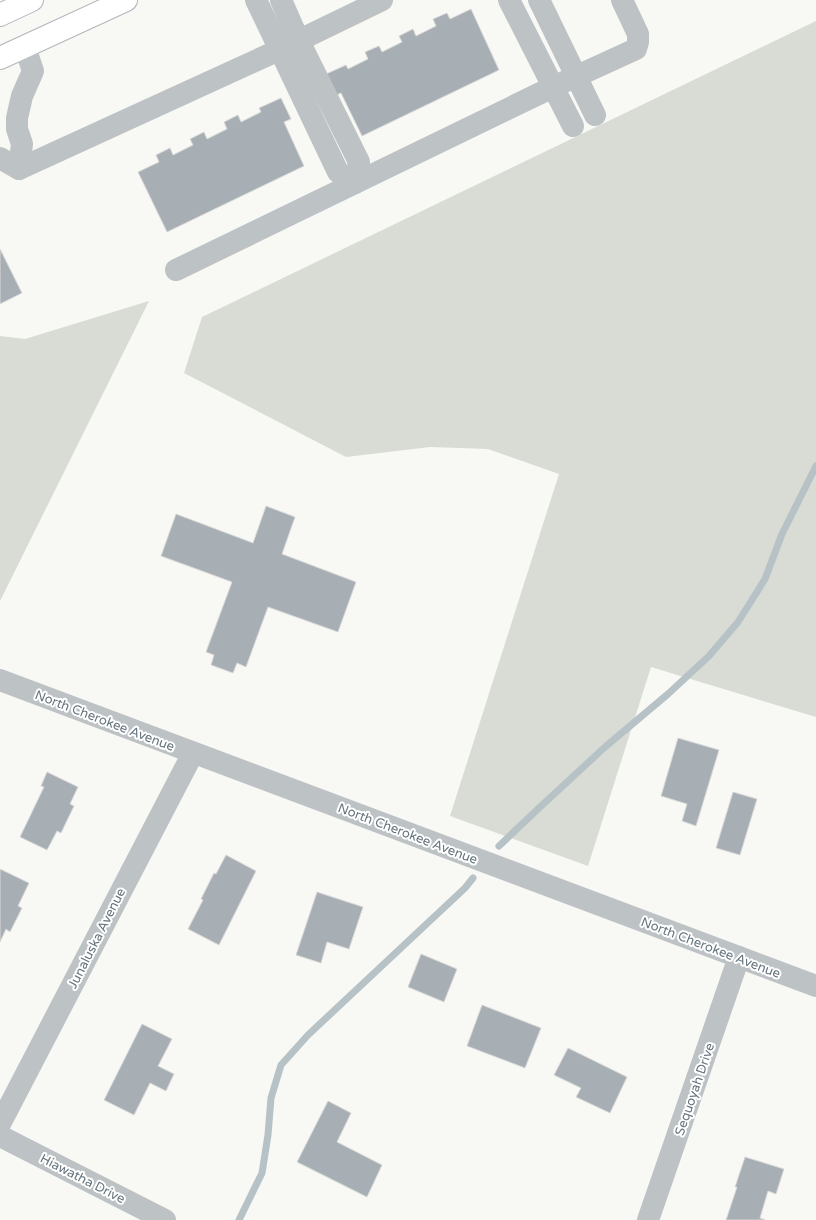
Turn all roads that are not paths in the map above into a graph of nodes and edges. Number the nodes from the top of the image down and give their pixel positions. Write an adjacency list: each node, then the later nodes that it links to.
1 (32, 0): 9 (main road)
2 (126, 0): 11 (main road)
3 (256, 0): 12 (street)
4 (281, 0): 10 (street)
5 (382, 0): 10 (street)
6 (509, 0): 15 (street)
7 (539, 0): 14 (street)
8 (622, 0): 14 (street)
9 (0, 15)
10 (300, 41): 12 (street); 20 (street)
11 (25, 47): 13 (main road); 19 (street)
12 (279, 50): 19 (street); 20 (street)
13 (0, 58)
14 (576, 77): 15 (street); 16 (street)
15 (553, 87): 17 (street); 20 (street)
16 (595, 115)
17 (572, 126)
18 (0, 158): 19 (street)
19 (19, 169)
20 (355, 183): 21 (street)
21 (176, 270)
22 (0, 680): 23 (street, North Cherokee Avenue)
23 (193, 753): 24 (street, North Cherokee Avenue); 26 (street, Junaluska Avenue)
24 (739, 957): 25 (street, North Cherokee Avenue); 29 (street, Sequoyah Drive)
25 (816, 986)
26 (0, 1124)
27 (0, 1136): 28 (street, Hiawatha Drive)
28 (165, 1220)
29 (648, 1220)

